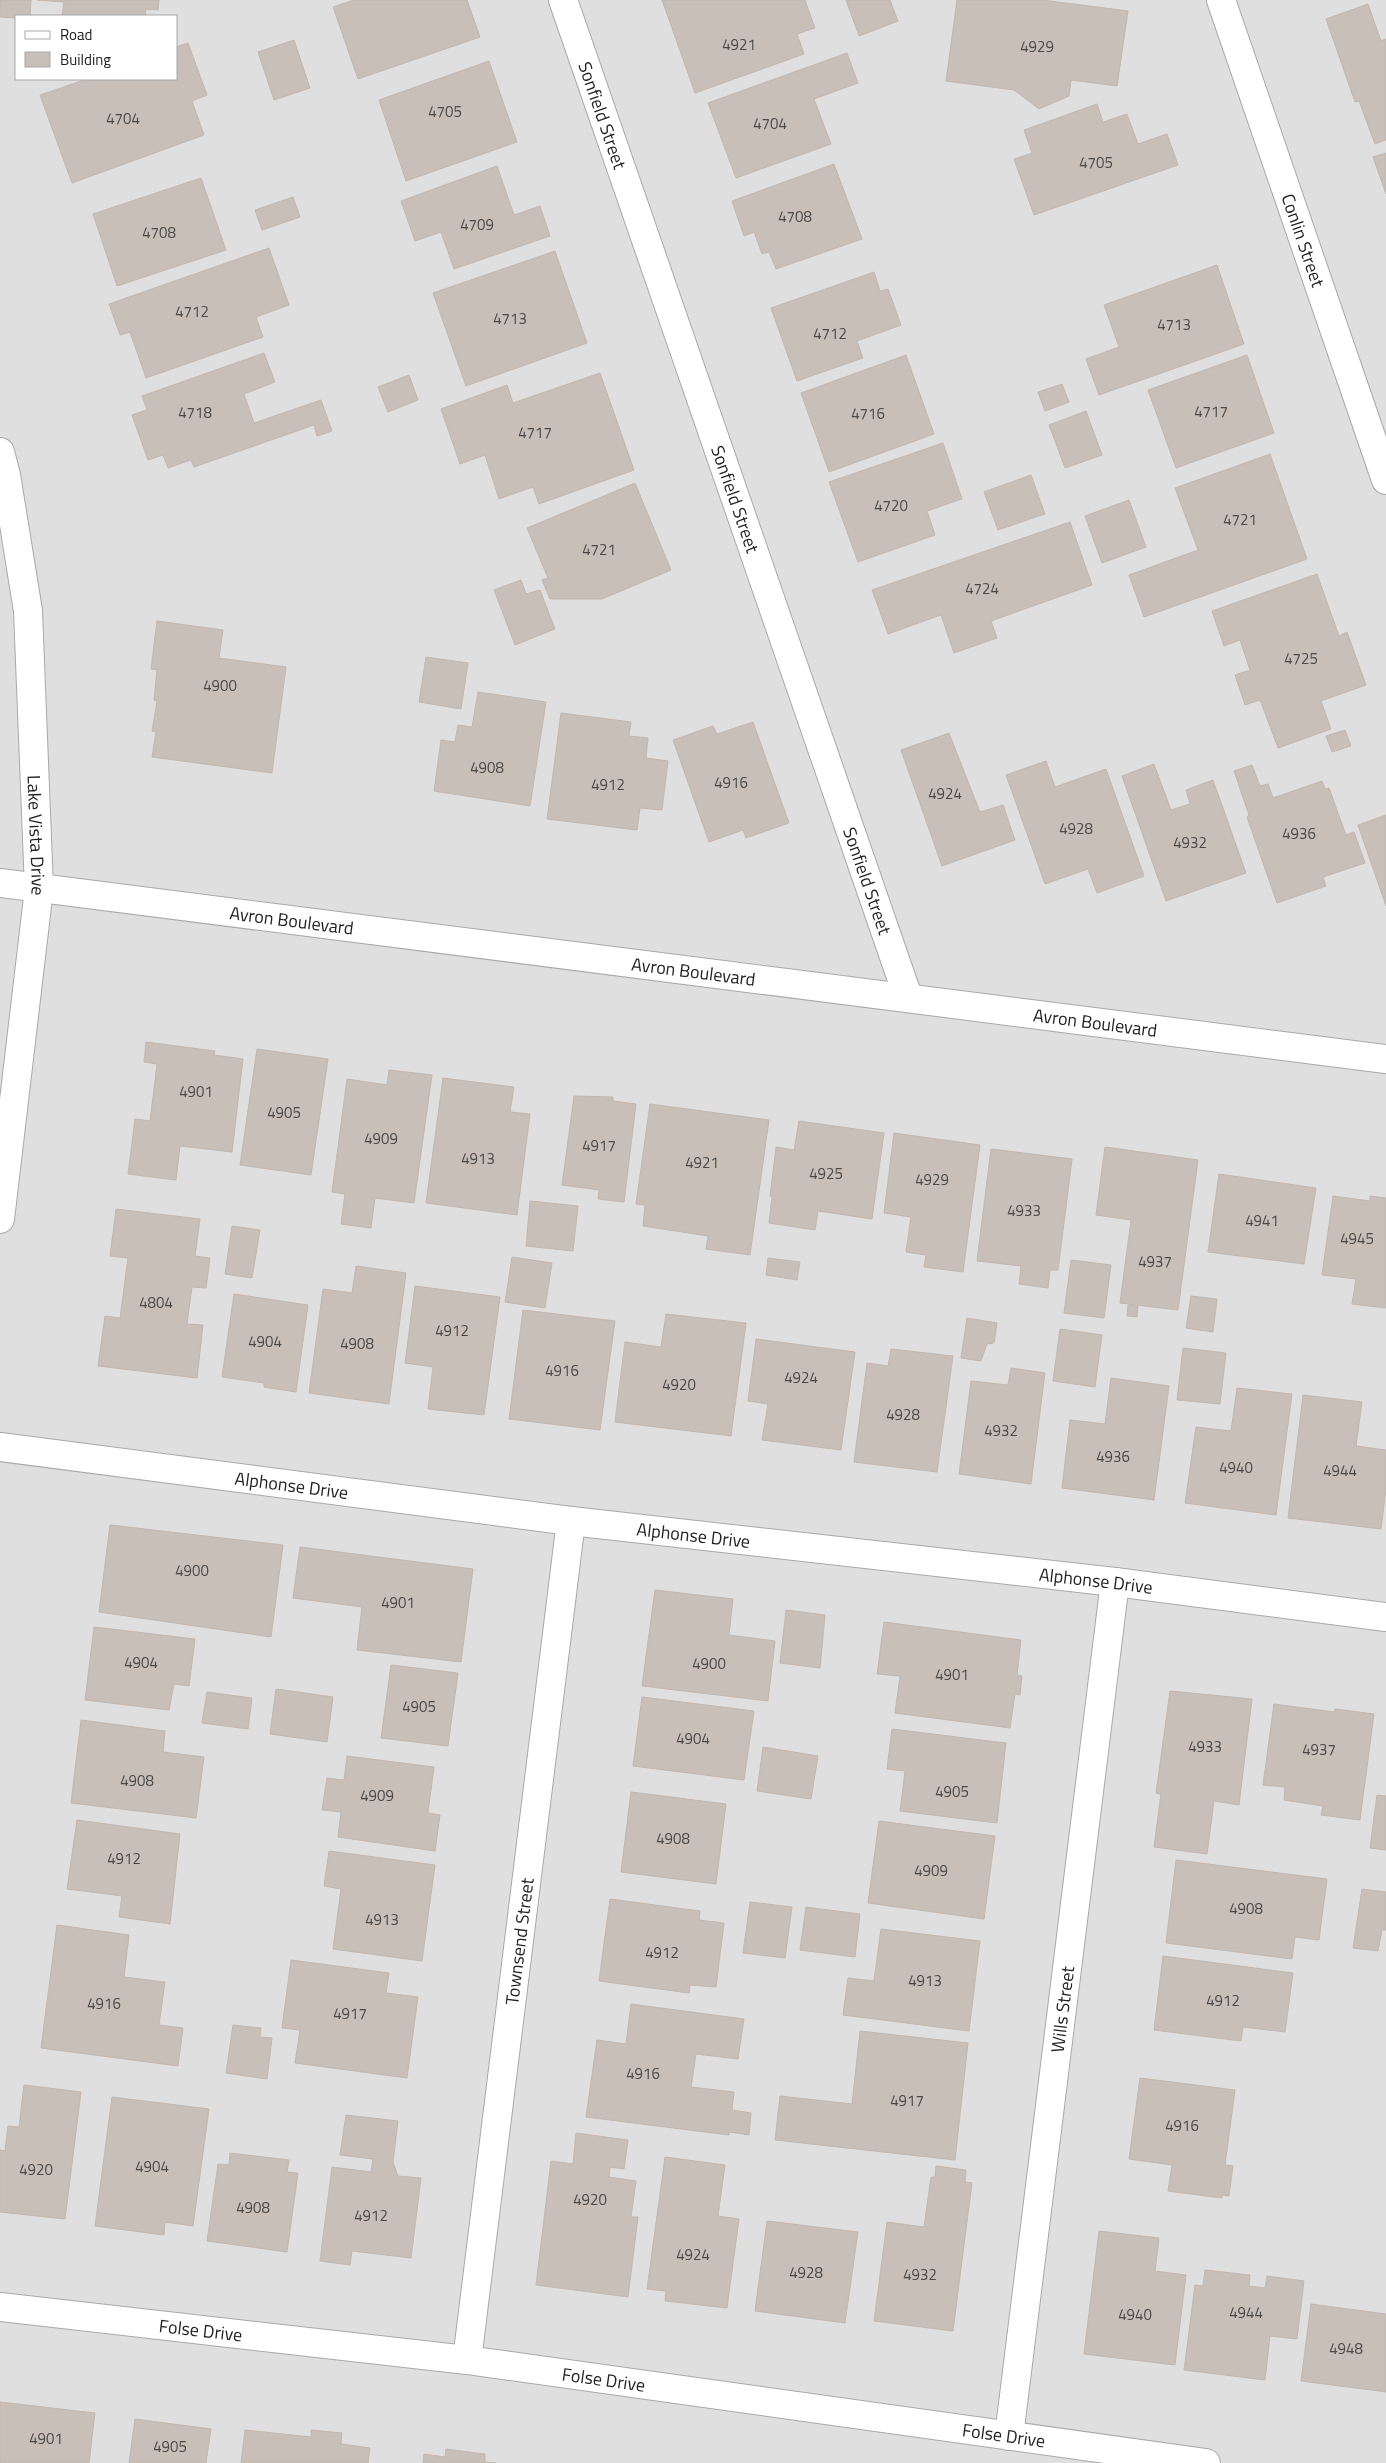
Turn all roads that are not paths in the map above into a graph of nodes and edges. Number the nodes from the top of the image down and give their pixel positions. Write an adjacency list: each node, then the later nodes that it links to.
1 (563, 0): 7 (street, Sonfield Street)
2 (1221, 0): 4 (street, Conlin Street)
3 (0, 452): 6 (street, Lake Vista Drive)
4 (1386, 480)
5 (0, 883): 6 (street, Avron Boulevard)
6 (39, 889): 7 (street, Avron Boulevard); 9 (street, Lake Vista Drive)
7 (908, 997): 8 (street, Avron Boulevard)
8 (1386, 1059)
9 (0, 1219)
10 (0, 1447): 11 (street, Alphonse Drive)
11 (571, 1521): 12 (street, Alphonse Drive); 15 (street, Townsend Street)
12 (1115, 1582): 13 (street, Alphonse Drive); 16 (street, Wills Street)
13 (1386, 1617)
14 (0, 2307): 15 (street, Folse Drive)
15 (467, 2360): 16 (street, Folse Drive)
16 (1009, 2436): 17 (street, Folse Drive)
17 (1206, 2463)

